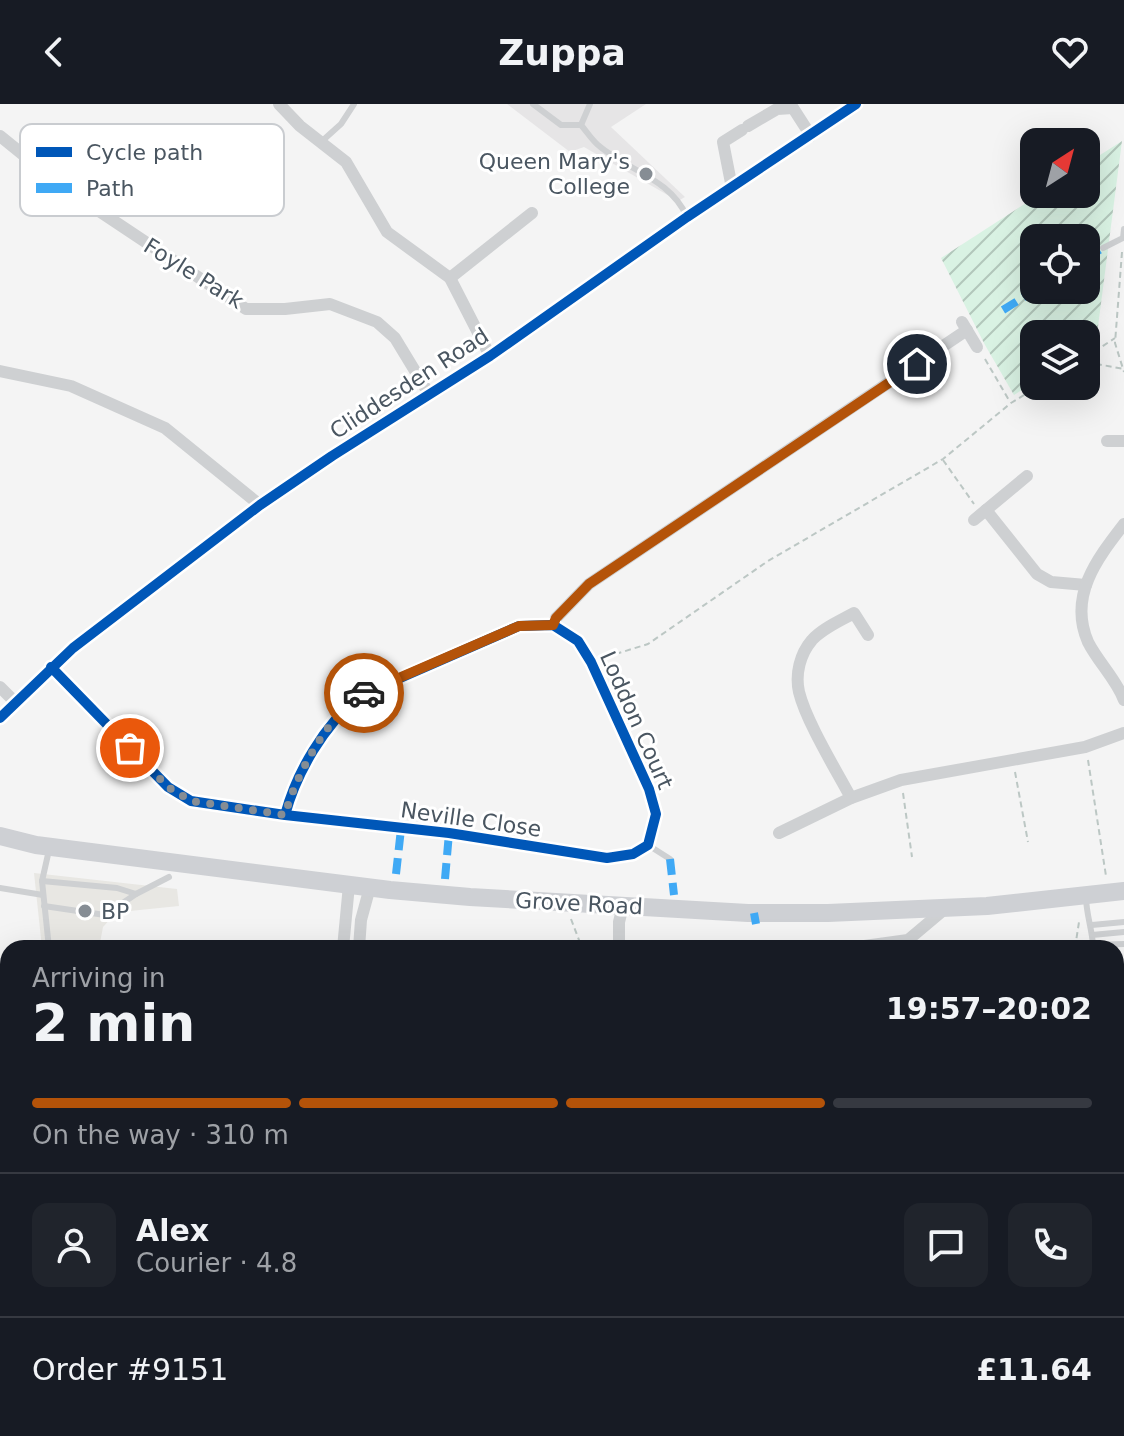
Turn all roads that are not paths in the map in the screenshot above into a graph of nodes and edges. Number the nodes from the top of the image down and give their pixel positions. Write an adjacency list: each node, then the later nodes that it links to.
1 (279, 104): 10 (street)
2 (354, 104): 10 (lane)
3 (533, 104): 7 (lane)
4 (590, 104): 7 (lane)
5 (856, 104): 9 (street, Cliddesden Road)
6 (793, 106): 9 (street); 12 (street)
7 (581, 125): 15 (lane)
8 (0, 136): 11 (street, Foyle Park)
9 (811, 136): 12 (street, Cliddesden Road)
10 (321, 142): 19 (street)
11 (20, 152)
12 (732, 188): 15 (street, Cliddesden Road)
13 (532, 213): 19 (street)
14 (106, 216): 23 (street, Foyle Park)
15 (687, 217): 21 (street, Cliddesden Road)
16 (1124, 229): 17 (lane)
17 (1123, 238): 18 (lane)
18 (1103, 248)
19 (450, 278): 21 (street)
20 (977, 347): 30 (street)
21 (490, 356): 23 (street, Cliddesden Road)
22 (0, 371): 27 (street)
23 (429, 394): 27 (street, Cliddesden Road)
24 (1107, 441): 25 (street)
25 (1124, 441)
26 (1027, 476): 29 (street)
27 (260, 505): 32 (street, Cliddesden Road)
28 (1124, 524): 29 (street)
29 (1086, 585): 34 (street)
30 (553, 625): 39 (street); 43 (street, Loddon Court)
31 (868, 635): 38 (street)
32 (51, 667): 35 (street, Cliddesden Road); 39 (street, Neville Close)
33 (0, 687): 35 (street)
34 (1124, 700)
35 (15, 702): 36 (street, Cliddesden Road)
36 (0, 718)
37 (1124, 733): 38 (street)
38 (851, 798): 40 (street)
39 (285, 815): 43 (street, Neville Close)
40 (779, 833)
41 (0, 836): 42 (street, Grove Road)
42 (43, 845): 44 (street, Grove Road); 47 (lane); 48 (street, Grove Road)
43 (648, 845): 45 (lane)
44 (0, 847)
45 (670, 859)
46 (169, 877): 52 (lane)
47 (42, 881): 52 (lane); 53 (lane)
48 (349, 885): 49 (street, Grove Road); 63 (street)
49 (370, 887): 56 (street, Grove Road); 64 (street)
50 (1116, 887): 54 (street, Grove Road)
51 (0, 888): 53 (lane)
52 (136, 894): 55 (lane)
53 (43, 895): 55 (lane)
54 (1086, 895): 57 (street, Grove Road); 59 (lane)
55 (44, 906): 62 (lane)
56 (623, 906): 57 (street, Grove Road); 65 (street)
57 (946, 908): 66 (street)
58 (1124, 922): 59 (lane)
59 (1092, 925): 61 (lane)
60 (1124, 932): 61 (lane)
61 (1092, 935): 67 (lane)
62 (48, 940)
63 (344, 940)
64 (360, 940)
65 (619, 940)
66 (908, 940)
67 (1092, 940)

